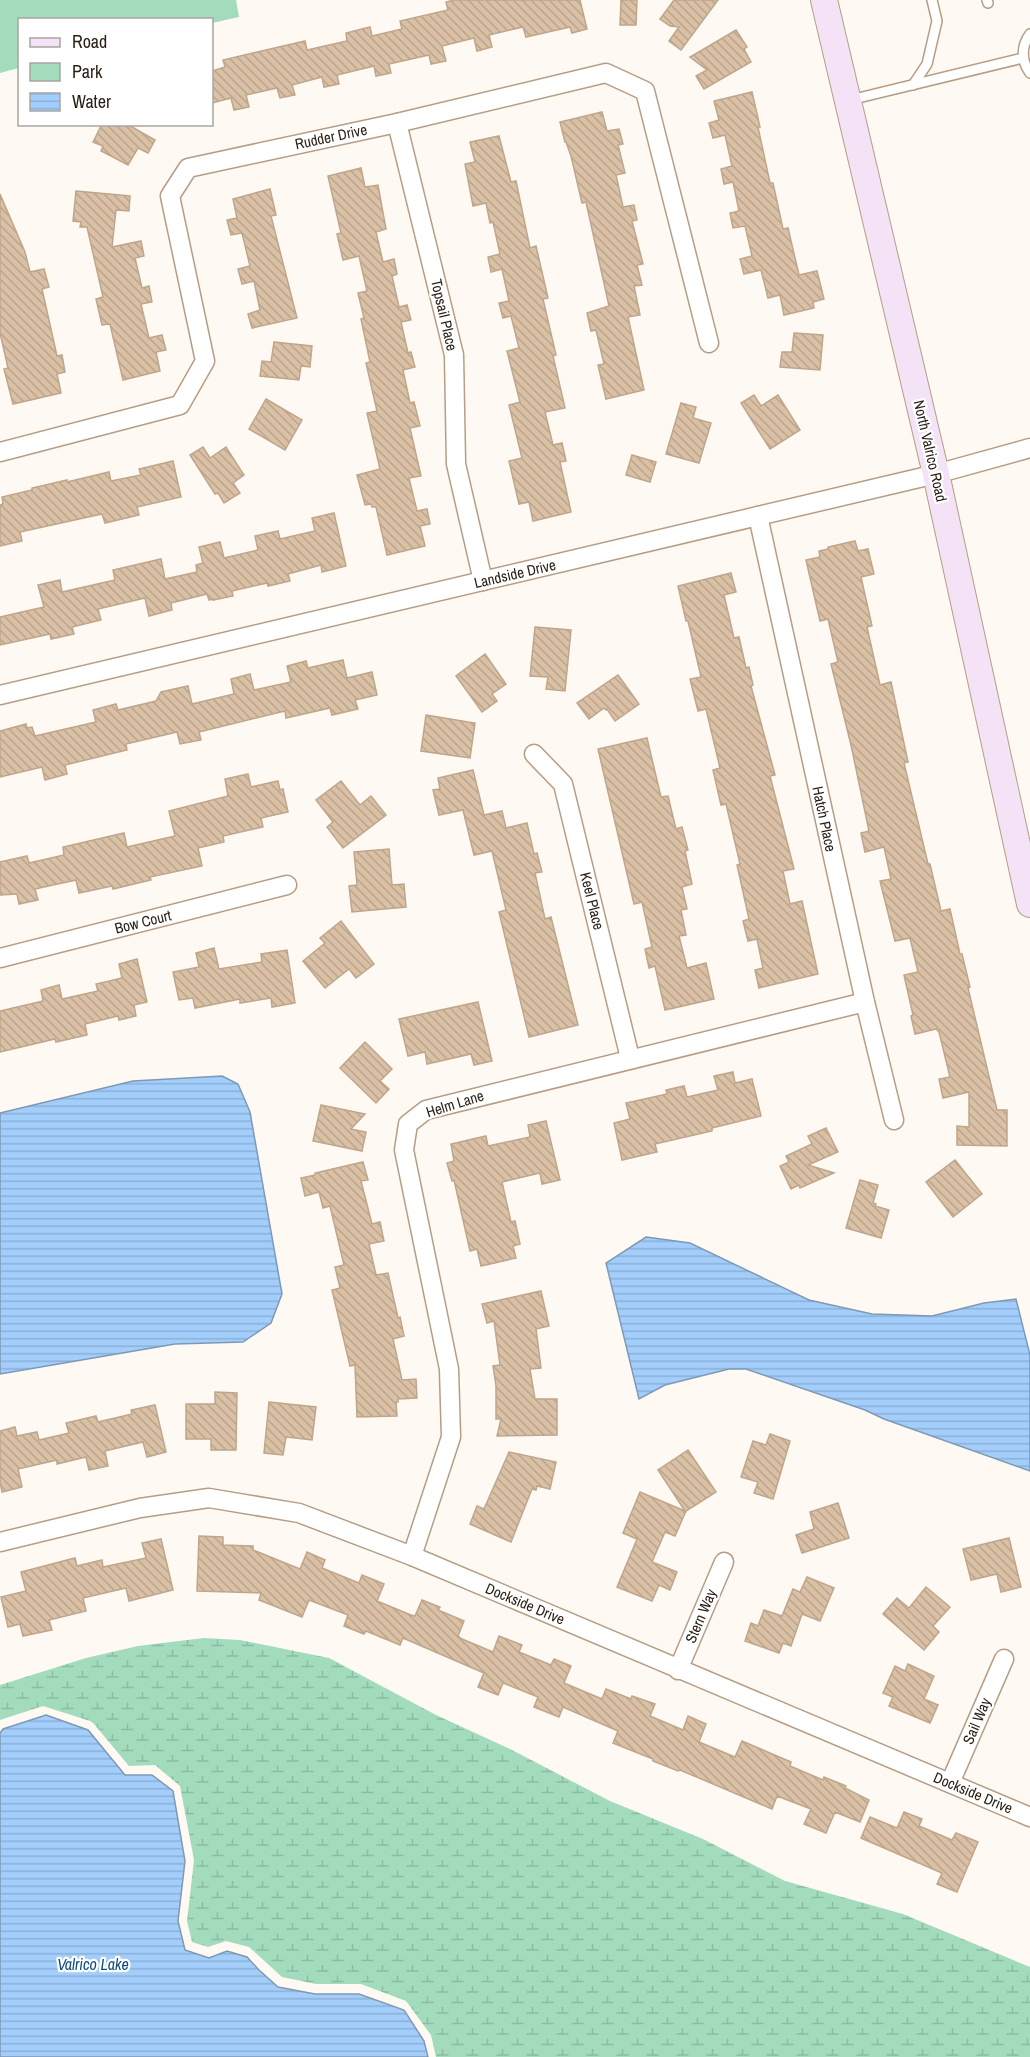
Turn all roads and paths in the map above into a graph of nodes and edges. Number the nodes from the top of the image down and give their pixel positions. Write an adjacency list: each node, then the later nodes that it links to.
1 (824, 0): 7 (street, North Valrico Road)
2 (932, 0): 6 (lane)
3 (1030, 34): 4 (lane)
4 (1023, 58): 5 (lane); 6 (lane)
5 (1030, 73)
6 (913, 85): 7 (lane)
7 (848, 101): 12 (street, North Valrico Road)
8 (397, 123): 9 (street, Rudder Drive); 11 (street, Rudder Drive); 14 (street, Topsail Place)
9 (709, 344)
10 (1030, 448): 12 (street, Landside Drive)
11 (0, 452)
12 (936, 474): 13 (street, Landside Drive); 17 (street, North Valrico Road)
13 (758, 516): 14 (street, Landside Drive); 21 (street, Hatch Place)
14 (483, 581): 15 (street, Landside Drive)
15 (0, 695)
16 (534, 754): 22 (street, Keel Place)
17 (1024, 853): 19 (street, North Valrico Road)
18 (287, 885): 20 (street, Bow Court)
19 (1030, 904)
20 (0, 958)
21 (865, 1002): 22 (street, Helm Lane); 23 (street, Hatch Place)
22 (630, 1058): 25 (street, Helm Lane)
23 (894, 1120)
24 (0, 1542): 25 (street, Dockside Drive)
25 (412, 1556): 28 (street, Dockside Drive)
26 (724, 1562): 28 (street, Stern Way)
27 (1004, 1659): 29 (street, Sail Way)
28 (678, 1670): 29 (street, Dockside Drive)
29 (950, 1783): 30 (street, Dockside Drive)
30 (1030, 1817)

